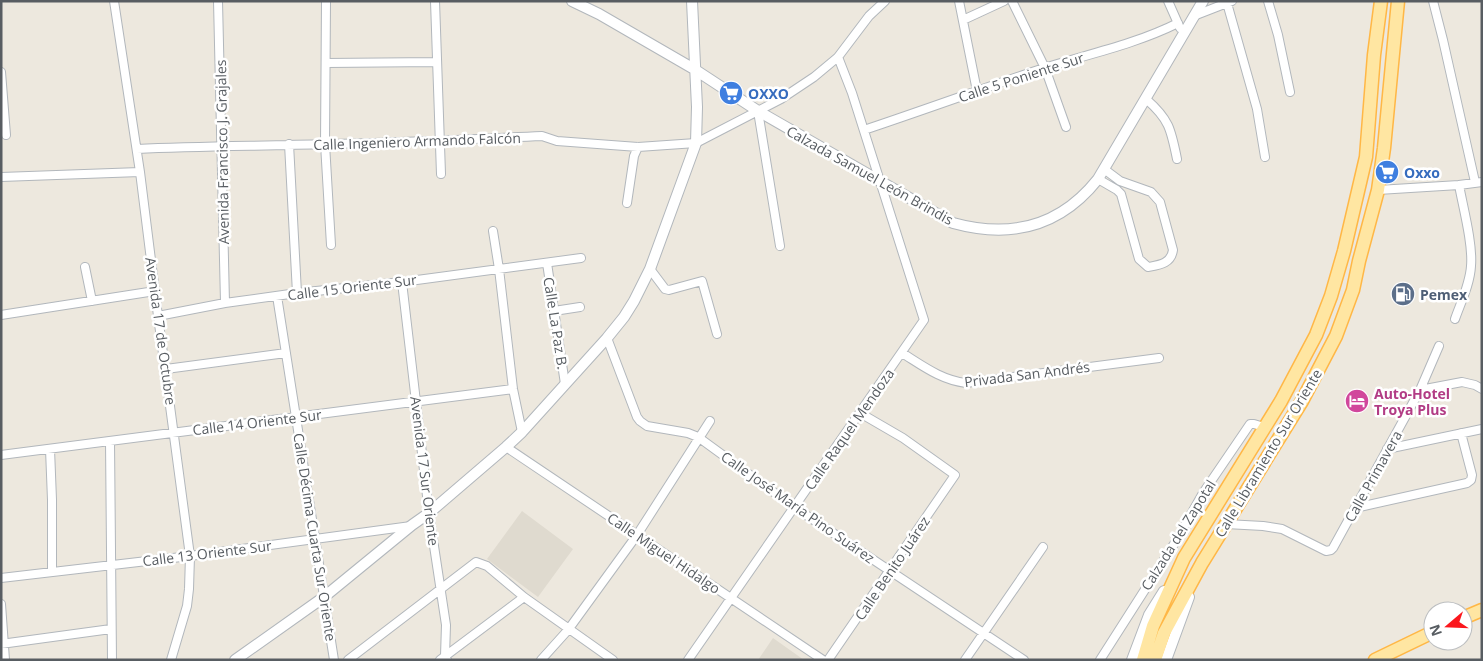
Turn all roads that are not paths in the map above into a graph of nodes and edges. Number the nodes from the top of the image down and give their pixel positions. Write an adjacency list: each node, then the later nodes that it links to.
1 (114, 1): 41 (street, Avenida 17 de Octubre)
2 (218, 1): 39 (street, Avenida Francisco J. Grajales)
3 (326, 1): 24 (street)
4 (434, 1): 23 (street)
5 (572, 1): 26 (street, Calzada Samuel León Brindis)
6 (692, 1): 26 (street)
7 (885, 1): 22 (street)
8 (959, 1): 19 (street)
9 (1004, 1): 19 (street)
10 (1012, 1): 25 (street)
11 (1168, 1): 20 (street)
12 (1203, 1): 18 (street, Calzada Samuel León Brindis)
13 (1268, 1): 29 (street)
14 (1381, 1): 88 (main road, Calle Libramiento Sur Oriente)
15 (1398, 1): 52 (main road, Calle Libramiento Sur Oriente)
16 (1432, 1): 50 (street)
17 (1230, 2): 18 (street); 42 (street)
18 (1196, 15): 21 (street, Calzada Samuel León Brindis)
19 (963, 20): 28 (street)
20 (1178, 23): 21 (street); 25 (street, Calle 5 Poniente Sur)
21 (1184, 36): 30 (street, Calzada Samuel León Brindis)
22 (838, 57): 31 (street); 33 (street)
23 (437, 62): 24 (street); 35 (street)
24 (326, 63): 38 (street)
25 (1045, 68): 28 (street, Calle 5 Poniente Sur); 32 (street)
26 (694, 69): 31 (street, Calzada Samuel León Brindis); 36 (street)
27 (1, 72): 34 (street)
28 (977, 91): 33 (street, Calle 5 Poniente Sur)
29 (1290, 92)
30 (1146, 99): 43 (street); 44 (street, Calzada Samuel León Brindis)
31 (758, 111): 36 (street); 49 (street, Calzada Samuel León Brindis); 56 (street)
32 (1066, 127)
33 (864, 130): 49 (street)
34 (6, 135)
35 (441, 141): 38 (street, Calle Ingeniero Armando Falcón); 40 (street, Calle Ingeniero Armando Falcón); 46 (street)
36 (696, 143): 40 (street, Calle Ingeniero Armando Falcón); 61 (street)
37 (289, 144): 38 (street, Calle Ingeniero Armando Falcón); 39 (street, Calle Ingeniero Armando Falcón); 64 (street)
38 (325, 144): 55 (street)
39 (222, 145): 41 (street, Calle Ingeniero Armando Falcón); 67 (street, Avenida Francisco J. Grajales)
40 (638, 146): 53 (street)
41 (137, 149): 45 (street, Avenida 17 de Octubre)
42 (1265, 157)
43 (1177, 159)
44 (1104, 169): 48 (street, Calzada Samuel León Brindis); 48 (street)
45 (140, 172): 47 (street); 63 (street, Avenida 17 de Octubre)
46 (441, 174)
47 (1, 178)
48 (1098, 179): 49 (street, Calzada Samuel León Brindis)
49 (880, 182): 76 (street, Calle Raquel Mendoza)
50 (1478, 182): 51 (street)
51 (1459, 185): 52 (street); 72 (street)
52 (1378, 190): 104 (main road, Calle Libramiento Sur Oriente)
53 (627, 203)
54 (493, 231): 60 (street)
55 (331, 245)
56 (780, 246)
57 (581, 258): 58 (street, Calle 15 Oriente Sur)
58 (547, 263): 60 (street, Calle 15 Oriente Sur); 69 (street, Calle La Paz B.)
59 (85, 267): 66 (street)
60 (499, 269): 62 (street, Calle 15 Oriente Sur); 81 (street)
61 (650, 269): 73 (street); 74 (street)
62 (402, 282): 64 (street, Calle 15 Oriente Sur); 84 (street, Avenida 17 Sur Oriente)
63 (155, 291): 66 (street); 71 (street, Avenida 17 de Octubre)
64 (297, 293): 65 (street, Calle 15 Oriente Sur)
65 (277, 296): 67 (street, Calle 15 Oriente Sur); 77 (street, Calle Décima Cuarta Sur Oriente)
66 (92, 301): 70 (street)
67 (225, 303): 71 (street, Calle 15 Oriente Sur)
68 (580, 306): 69 (street)
69 (554, 311): 80 (street, Calle La Paz B.)
70 (1, 315)
71 (158, 316): 79 (street, Avenida 17 de Octubre)
72 (1455, 319)
73 (717, 334)
74 (607, 338): 80 (street); 93 (street, Calle José María Pino Suárez)
75 (1439, 346): 83 (street, Calle Primavera)
76 (902, 352): 78 (street, Privada San Andrés); 85 (street, Calle Raquel Mendoza)
77 (286, 353): 79 (street); 86 (street, Calle Décima Cuarta Sur Oriente)
78 (1159, 358)
79 (166, 369): 91 (street, Avenida 17 de Octubre)
80 (565, 384): 90 (street)
81 (512, 389): 84 (street, Calle 14 Oriente Sur); 90 (street)
82 (1482, 389): 83 (street)
83 (1420, 390): 98 (street, Calle Primavera)
84 (416, 402): 86 (street, Calle 14 Oriente Sur); 103 (street, Avenida 17 Sur Oriente)
85 (860, 412): 101 (street, Calle Raquel Mendoza); 113 (street, Calle Benito Juárez)
86 (296, 417): 91 (street, Calle 14 Oriente Sur); 107 (street, Calle Décima Cuarta Sur Oriente)
87 (710, 421): 93 (street)
88 (1264, 427): 95 (street, Calzada del Zapotal); 99 (main road, Calle Libramiento Sur Oriente)
89 (1482, 429): 92 (street)
90 (522, 432): 96 (street)
91 (174, 433): 94 (street, Calle 14 Oriente Sur); 109 (street, Avenida 17 de Octubre)
92 (1461, 433): 98 (street); 102 (street)
93 (698, 437): 101 (street, Calle José María Pino Suárez); 106 (street)
94 (110, 441): 97 (street, Calle 14 Oriente Sur); 112 (street)
95 (1236, 444): 99 (street); 140 (street, Calzada del Zapotal)
96 (506, 447): 103 (street); 106 (street, Calle Miguel Hidalgo)
97 (50, 449): 100 (street, Calle 14 Oriente Sur); 114 (street)
98 (1387, 449): 102 (street, Calle Primavera)
99 (1249, 451): 110 (main road, Calle Libramiento Sur Oriente)
100 (1, 455)
101 (794, 507): 113 (street, Calle José María Pino Suárez); 119 (street, Calle Raquel Mendoza)
102 (1355, 508): 104 (street, Calle Primavera)
103 (429, 513): 105 (street); 116 (street, Avenida 17 Sur Oriente)
104 (1226, 524): 111 (main road, Calle Libramiento Sur Oriente)
105 (412, 525): 107 (street, Calle 13 Oriente Sur); 117 (street)
106 (637, 535): 119 (street, Calle Miguel Hidalgo); 122 (street)
107 (315, 539): 109 (street, Calle 13 Oriente Sur); 117 (street, Calle Décima Cuarta Sur Oriente)
108 (1043, 547): 123 (street)
109 (190, 556): 112 (street, Calle 13 Oriente Sur); 129 (street, Avenida 17 de Octubre)
110 (1184, 558): 141 (street); 142 (main road, Calle Libramiento Sur Oriente)
111 (1202, 563): 143 (main road, Calle Libramiento Sur Oriente); 144 (street)
112 (111, 564): 114 (street, Calle 13 Oriente Sur); 121 (street)
113 (890, 570): 123 (street, Calle José María Pino Suárez); 137 (street, Calle Benito Juárez)
114 (52, 572): 115 (street, Calle 13 Oriente Sur)
115 (1, 578)
116 (440, 589): 118 (street); 126 (street, Avenida 17 Sur Oriente); 132 (street)
117 (324, 597): 130 (street); 131 (street, Calle Décima Cuarta Sur Oriente)
118 (524, 598): 122 (street); 126 (street)
119 (731, 598): 135 (street, Calle Raquel Mendoza); 136 (street, Calle Miguel Hidalgo)
120 (1, 604): 125 (street)
121 (111, 629): 125 (street); 128 (street)
122 (568, 630): 133 (street); 134 (street)
123 (984, 634): 138 (street); 139 (street, Calle José María Pino Suárez)
124 (1423, 637): 145 (main road)
125 (3, 644): 127 (street)
126 (444, 658)
127 (5, 660)
128 (112, 660)
129 (171, 660)
130 (235, 660)
131 (334, 660)
132 (348, 660)
133 (541, 660)
134 (613, 660)
135 (688, 660)
136 (822, 660)
137 (828, 660)
138 (965, 660)
139 (1024, 660)
140 (1100, 660)
141 (1132, 660)
142 (1143, 660)
143 (1155, 660)
144 (1166, 660)
145 (1375, 660)

